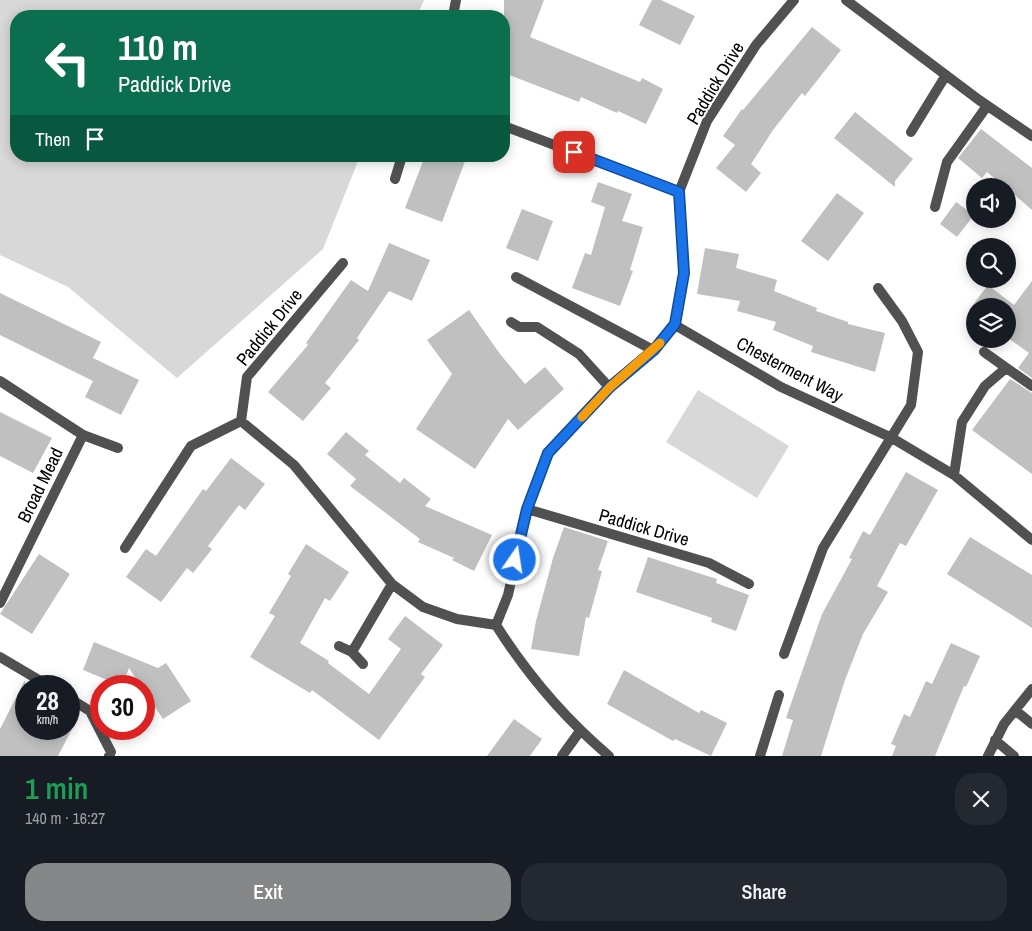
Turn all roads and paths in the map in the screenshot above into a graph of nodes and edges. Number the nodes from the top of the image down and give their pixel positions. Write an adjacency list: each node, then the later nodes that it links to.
1 (794, 0): 10 (street, Paddick Drive)
2 (846, 0): 3 (street)
3 (946, 76): 4 (street); 6 (street)
4 (987, 106): 7 (street); 11 (street)
5 (510, 128): 10 (street)
6 (911, 132)
7 (1032, 136)
8 (400, 162): 9 (street)
9 (396, 179)
10 (679, 192): 16 (street, Paddick Drive)
11 (935, 207)
12 (343, 263): 23 (street, Paddick Drive)
13 (516, 277): 17 (street)
14 (878, 288): 25 (street)
15 (511, 322): 22 (street)
16 (675, 324): 17 (street, Paddick Drive); 25 (street, Chesterment Way)
17 (654, 350): 22 (street, Paddick Drive)
18 (984, 352): 19 (street)
19 (1006, 368): 21 (street); 27 (street)
20 (0, 381): 24 (street, Broad Mead)
21 (1032, 386)
22 (610, 387): 28 (street, Paddick Drive)
23 (241, 421): 30 (street); 31 (street)
24 (83, 436): 26 (street, Broad Mead); 33 (street, Broad Mead)
25 (892, 438): 27 (street, Chesterment Way); 37 (street)
26 (118, 448)
27 (954, 475): 29 (street, Chesterment Way)
28 (527, 509): 32 (street, Paddick Drive); 34 (street, Paddick Drive)
29 (1032, 540)
30 (125, 548)
31 (392, 584): 34 (street); 36 (street)
32 (749, 584)
33 (0, 603)
34 (496, 625): 46 (street)
35 (339, 646): 36 (street)
36 (352, 652): 39 (street)
37 (784, 654)
38 (0, 657): 40 (street)
39 (363, 664)
40 (30, 675)
41 (1032, 689): 44 (street)
42 (779, 695): 51 (street)
43 (80, 705): 48 (street)
44 (1015, 710): 45 (street); 47 (street)
45 (1032, 724)
46 (580, 732): 49 (street); 50 (street)
47 (995, 740): 52 (street); 53 (street)
48 (109, 756)
49 (562, 756)
50 (608, 756)
51 (760, 756)
52 (988, 756)
53 (1014, 756)

